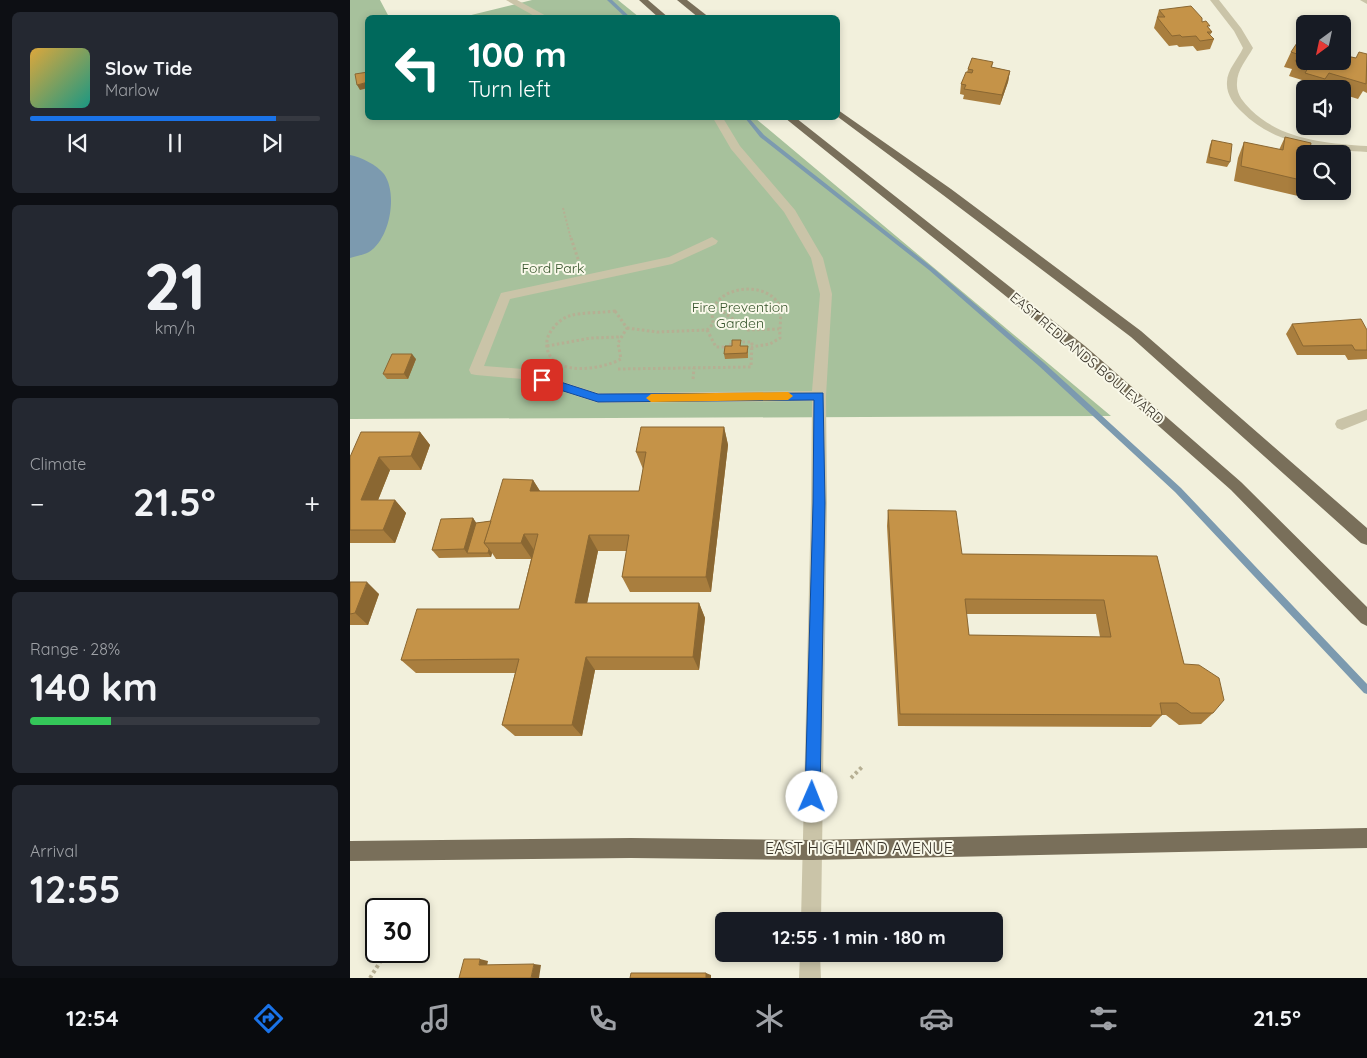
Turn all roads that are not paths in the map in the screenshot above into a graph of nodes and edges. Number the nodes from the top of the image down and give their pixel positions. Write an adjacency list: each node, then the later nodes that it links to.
1 (510, 0): 5 (street)
2 (643, 0): 6 (main road)
3 (681, 0): 7 (main road)
4 (1214, 0): 11 (street)
5 (540, 15)
6 (661, 15)
7 (702, 15)
8 (840, 114): 18 (main road)
9 (719, 120): 15 (street)
10 (793, 120): 19 (main road, EAST REDLANDS BOULEVARD)
11 (1367, 149)
12 (712, 242): 14 (street)
13 (461, 370): 14 (street)
14 (476, 370): 15 (street)
15 (819, 396): 21 (street)
16 (1367, 414): 17 (street)
17 (1342, 424)
18 (1367, 538)
19 (1367, 618)
20 (1367, 838): 21 (main road, EAST HIGHLAND AVENUE)
21 (812, 850): 22 (main road, EAST HIGHLAND AVENUE); 23 (street)
22 (350, 852)
23 (811, 912)
24 (810, 962): 25 (street)
25 (810, 978)

